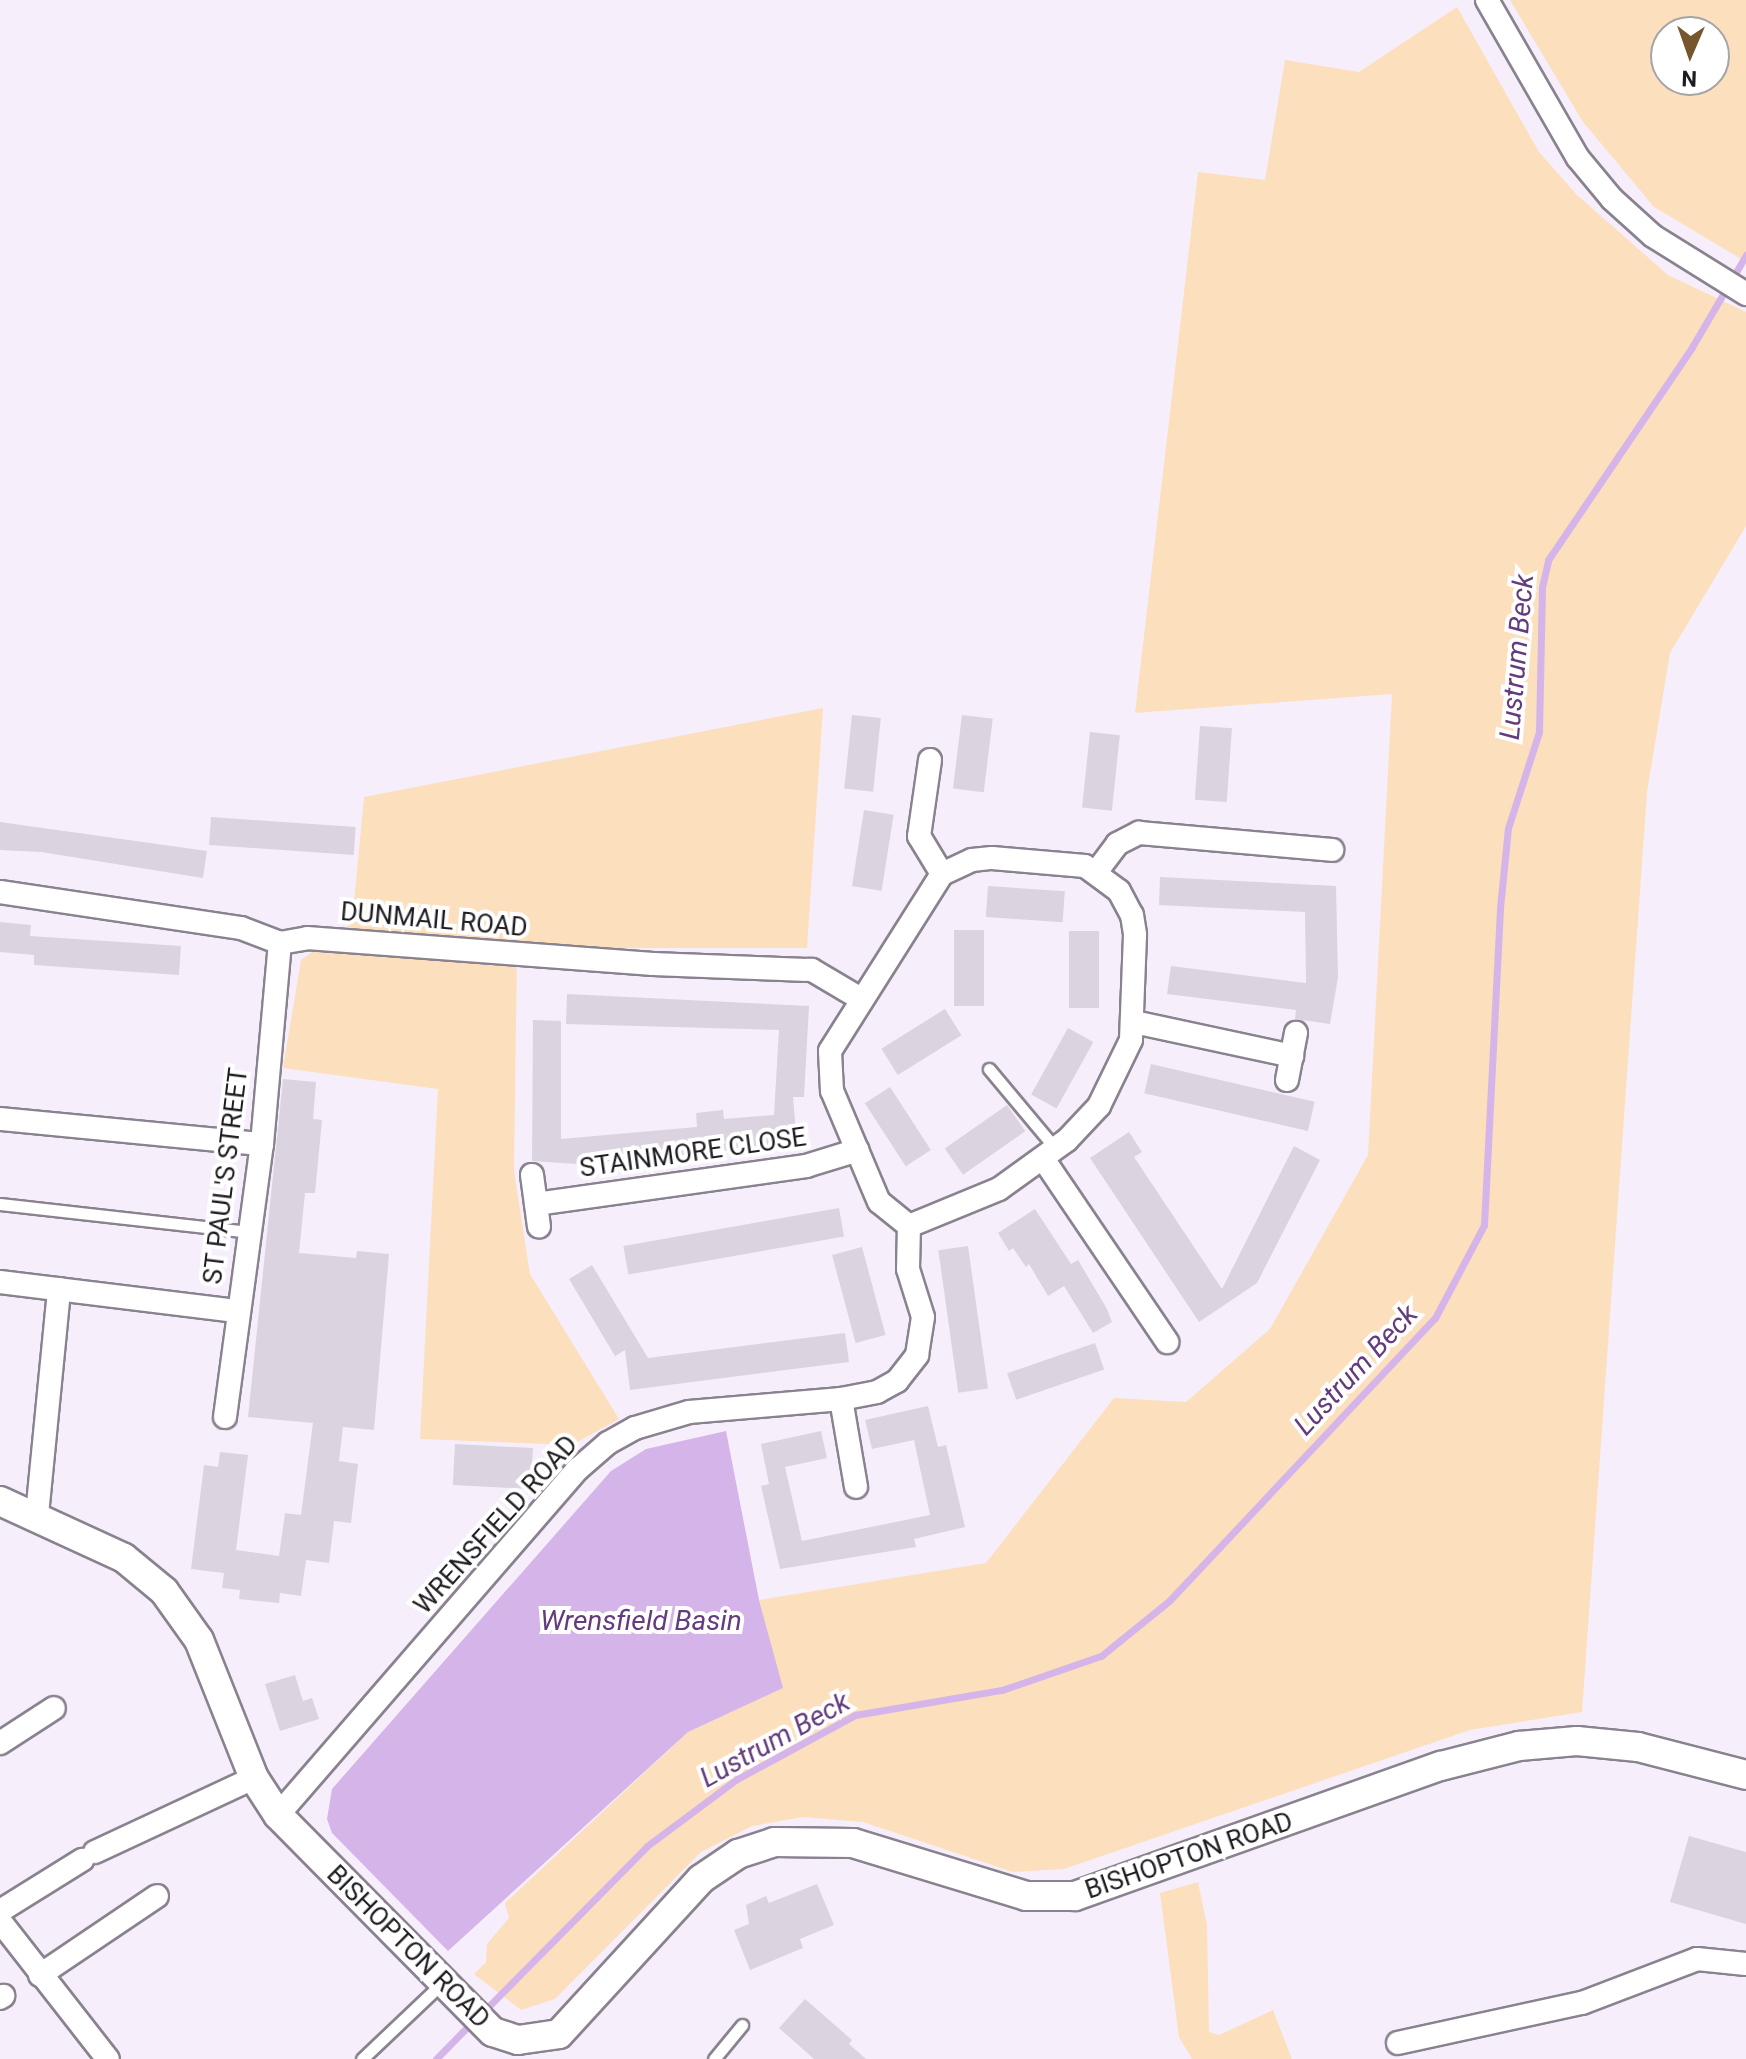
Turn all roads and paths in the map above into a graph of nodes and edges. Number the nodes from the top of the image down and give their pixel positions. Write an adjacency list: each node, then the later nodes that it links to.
1 (1487, 0): 2 (street)
2 (1746, 294)
3 (930, 760): 6 (street)
4 (1319, 856): 5 (street)
5 (1097, 871): 6 (street); 10 (street)
6 (942, 874): 9 (street)
7 (0, 892): 8 (street, DUNMAIL ROAD)
8 (280, 943): 9 (street, DUNMAIL ROAD); 16 (street, ST PAUL'S STREET)
9 (861, 999): 17 (street)
10 (1134, 1022): 12 (street); 18 (street)
11 (1296, 1033): 12 (street)
12 (1292, 1056): 14 (street)
13 (989, 1069): 18 (lane)
14 (1287, 1080)
15 (0, 1119): 16 (street)
16 (262, 1144): 24 (street, ST PAUL'S STREET)
17 (858, 1150): 21 (street, STAINMORE CLOSE); 22 (street)
18 (1050, 1155): 22 (street); 28 (street)
19 (532, 1175): 21 (street)
20 (0, 1204): 24 (lane)
21 (536, 1204): 23 (street)
22 (909, 1226): 29 (street, WRENSFIELD ROAD)
23 (539, 1227)
24 (248, 1232): 27 (street, ST PAUL'S STREET)
25 (0, 1282): 26 (street)
26 (59, 1289): 27 (street); 33 (street)
27 (236, 1311): 30 (street, ST PAUL'S STREET)
28 (1167, 1342)
29 (841, 1399): 31 (street); 38 (street, WRENSFIELD ROAD)
30 (225, 1417)
31 (856, 1487)
32 (0, 1501): 33 (street, BISHOPTON ROAD)
33 (37, 1515): 37 (street, BISHOPTON ROAD)
34 (54, 1708): 35 (street)
35 (0, 1743)
36 (1746, 1775): 47 (street, BISHOPTON ROAD)
37 (254, 1778): 38 (street, BISHOPTON ROAD); 40 (street)
38 (278, 1815): 44 (street, BISHOPTON ROAD)
39 (157, 1896): 43 (street)
40 (0, 1911)
41 (0, 1921): 43 (street)
42 (1746, 1964): 46 (street)
43 (40, 1975): 48 (street)
44 (443, 1983): 47 (street, BISHOPTON ROAD); 49 (lane)
45 (742, 2025): 50 (lane)
46 (1398, 2043)
47 (511, 2044)
48 (108, 2059)
49 (362, 2059)
50 (714, 2059)

